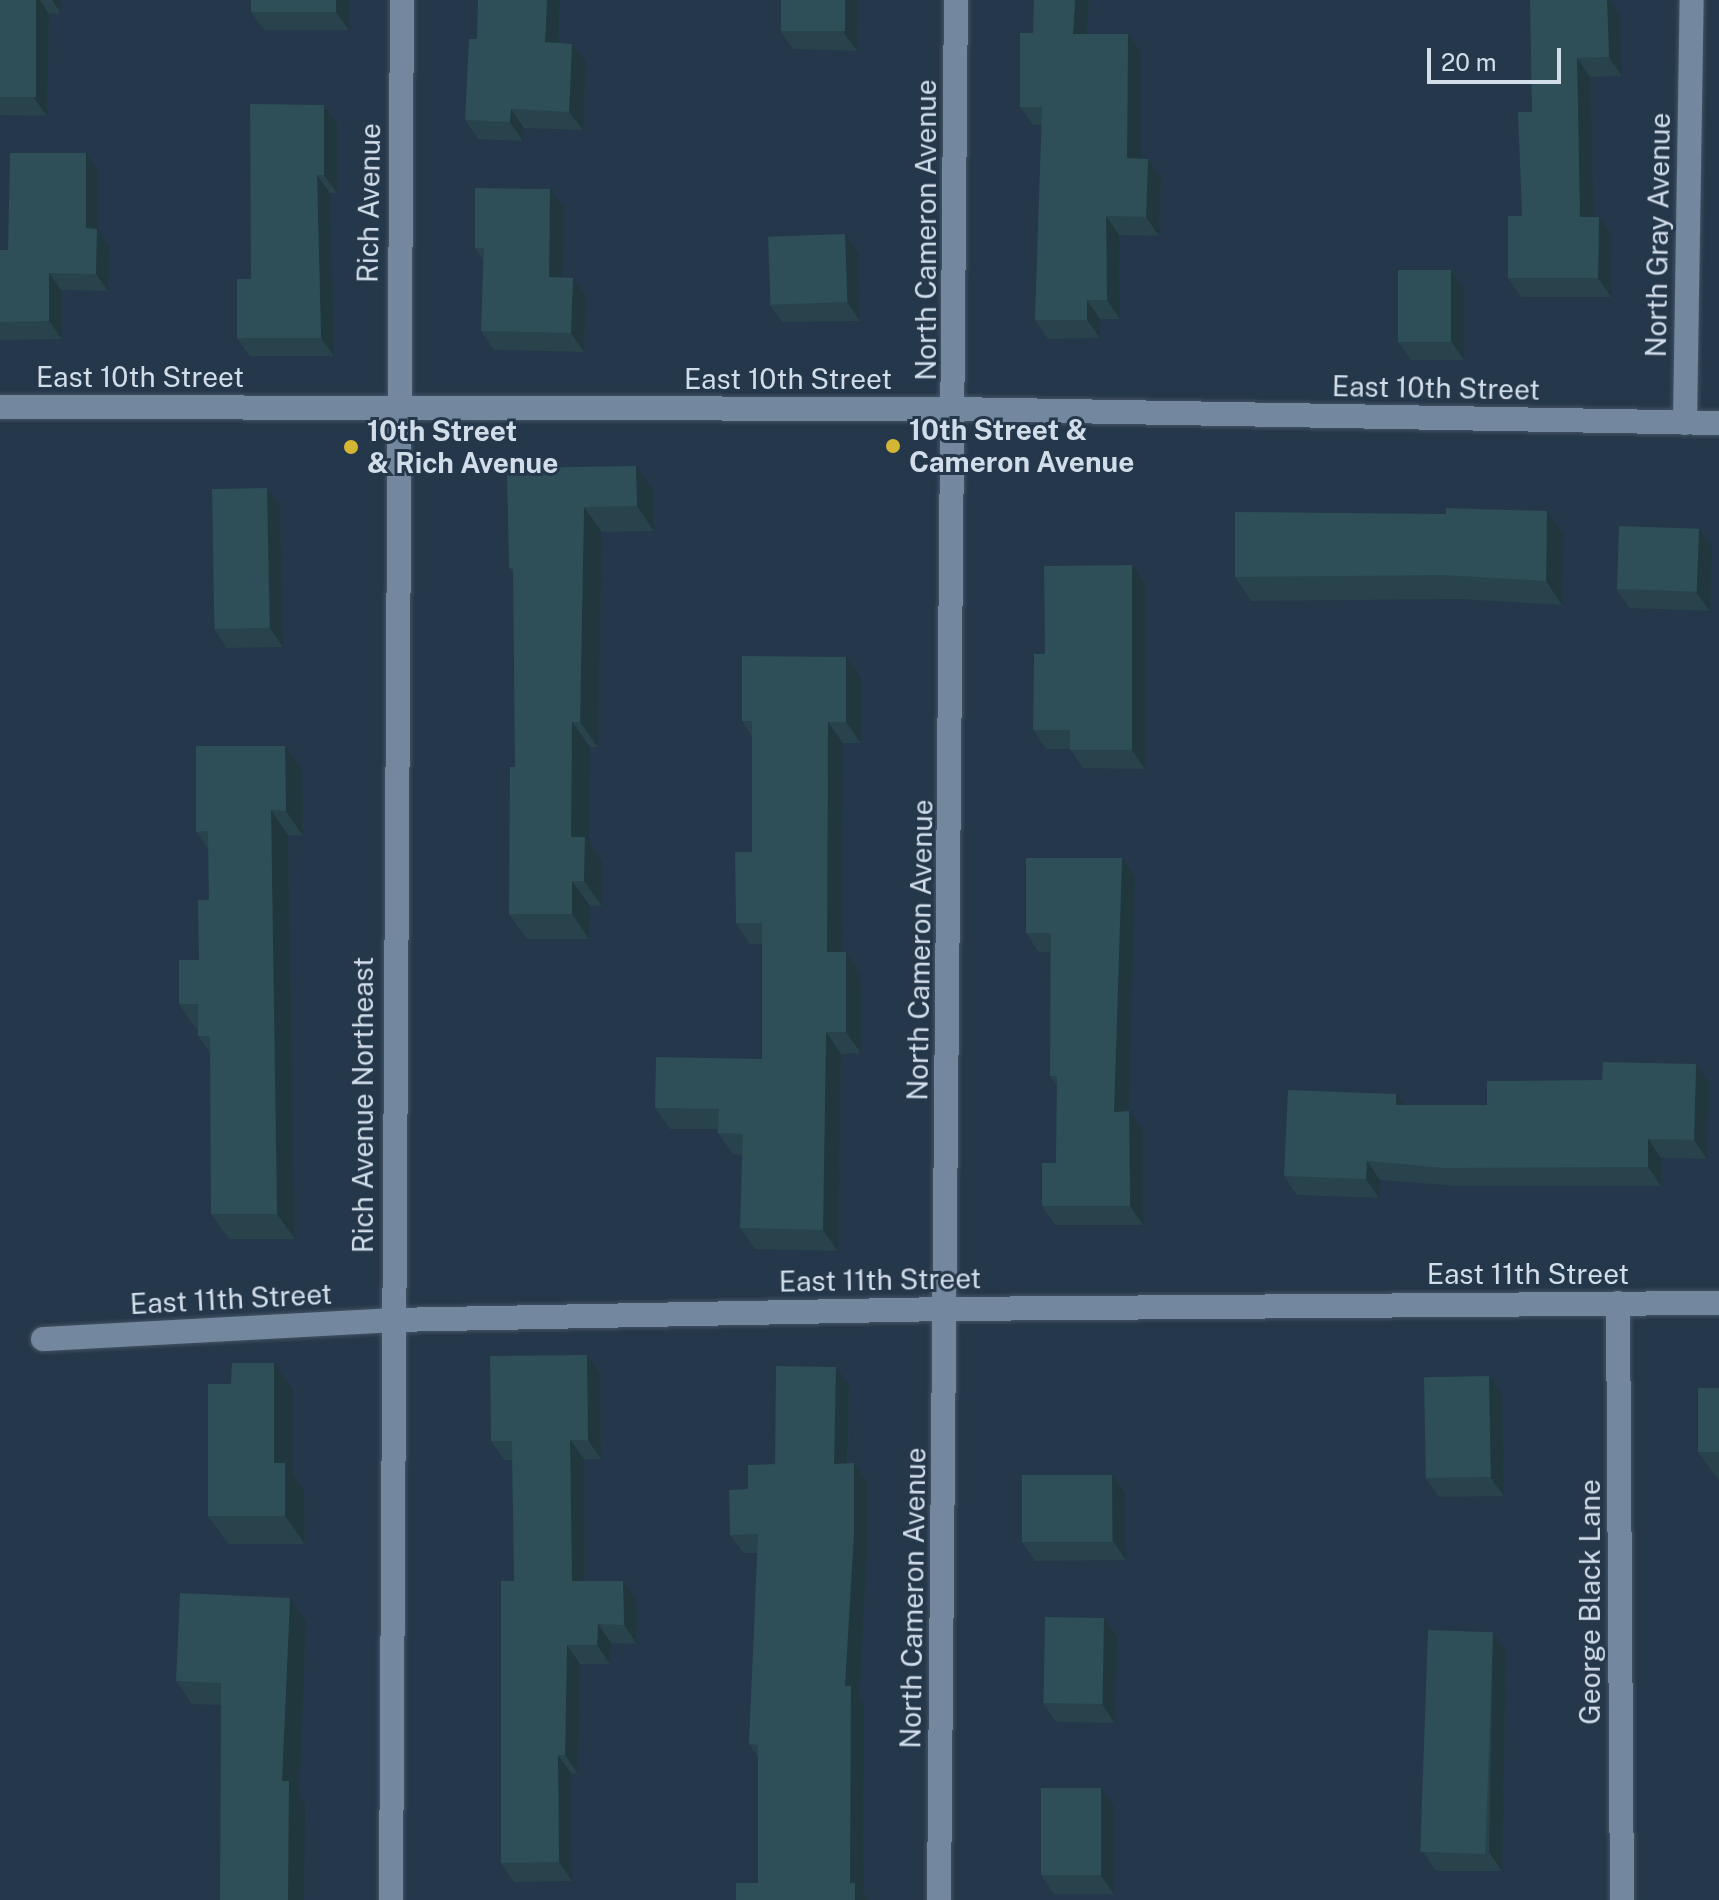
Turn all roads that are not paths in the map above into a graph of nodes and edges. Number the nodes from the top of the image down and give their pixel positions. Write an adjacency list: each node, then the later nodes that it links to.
1 (402, 0): 5 (street, Rich Avenue)
2 (956, 0): 6 (street, North Cameron Avenue)
3 (1692, 0): 7 (street, North Gray Avenue)
4 (0, 407): 5 (street, East 10th Street)
5 (396, 407): 6 (street, East 10th Street); 12 (street, Rich Avenue Northeast)
6 (955, 409): 7 (street, East 10th Street); 11 (street, North Cameron Avenue)
7 (1685, 423): 8 (street, East 10th Street)
8 (1719, 423)
9 (1618, 1303): 10 (street, East 11th Street); 11 (street, East 11th Street); 16 (street, George Black Lane)
10 (1719, 1303)
11 (947, 1309): 12 (street, East 11th Street); 15 (street, North Cameron Avenue)
12 (392, 1320): 13 (street, East 11th Street); 14 (street, Rich Avenue Northeast)
13 (43, 1339)
14 (391, 1900)
15 (939, 1900)
16 (1622, 1900)

